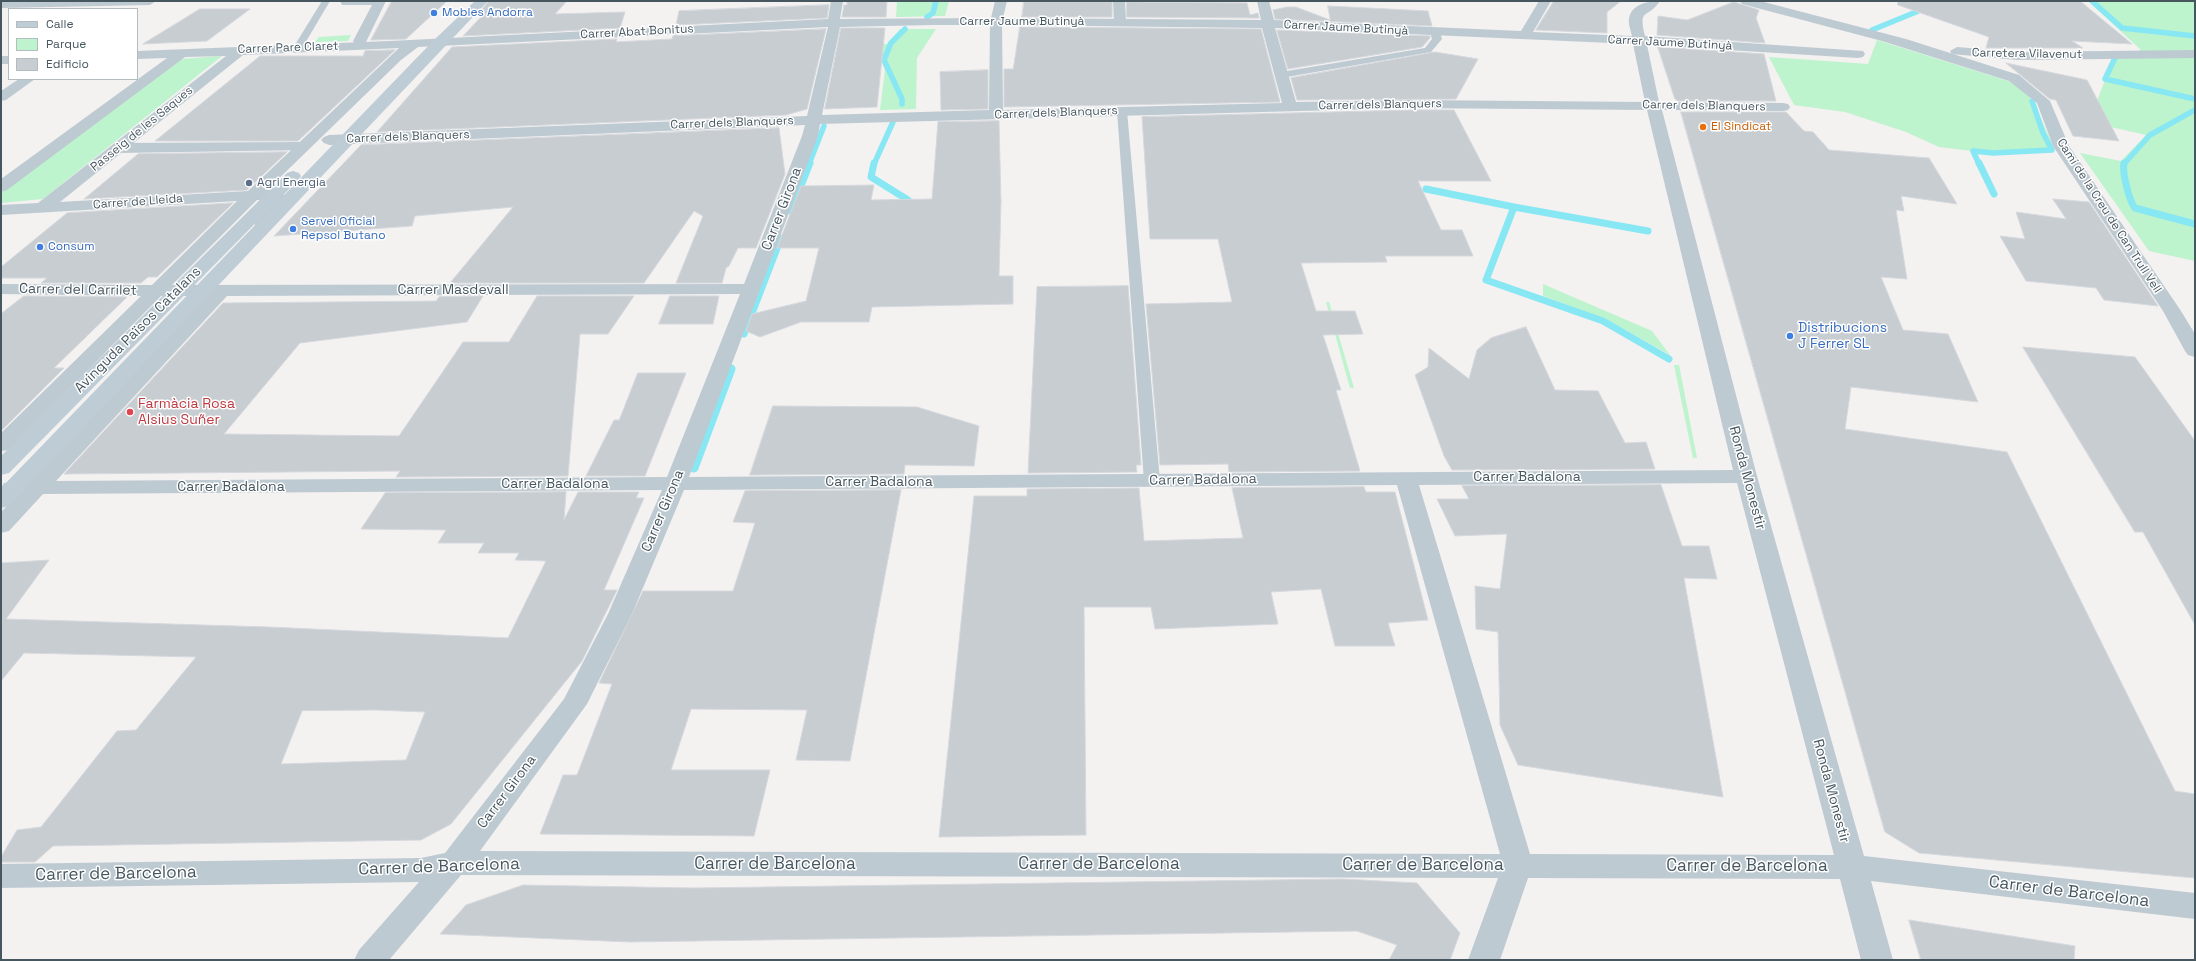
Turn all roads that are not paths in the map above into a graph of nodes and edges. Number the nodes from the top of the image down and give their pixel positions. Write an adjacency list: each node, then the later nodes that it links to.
1 (151, 1): 12 (street); 13 (street)
2 (482, 1): 23 (main road, Avinguda Països Catalans)
3 (837, 1): 16 (street, Carrer Girona)
4 (1001, 1): 14 (street)
5 (1119, 1): 15 (street)
6 (1263, 1): 17 (street)
7 (1546, 1): 19 (street)
8 (1654, 1): 21 (street, Ronda Monestir)
9 (1746, 1): 20 (street, Carretera Vilavenut)
10 (346, 2): 11 (lane); 22 (street)
11 (325, 3): 24 (lane)
12 (1, 4)
13 (138, 9)
14 (996, 22): 15 (street, Carrer Jaume Butinyà); 16 (street, Carrer Jaume Butinyà); 39 (street)
15 (1120, 22): 17 (street, Carrer Jaume Butinyà)
16 (834, 23): 23 (street, Carrer Abat Bonitus); 40 (street, Carrer Girona)
17 (1268, 24): 18 (street, Carrer Jaume Butinyà); 31 (street)
18 (1435, 32): 19 (street, Carrer Jaume Butinyà); 31 (lane)
19 (1524, 36): 21 (street, Carrer Jaume Butinyà)
20 (1887, 39): 30 (street, Carretera Vilavenut); 55 (street, Camí de la Creu de Can Trull Vell)
21 (1638, 40): 29 (street, Carrer Jaume Butinyà); 35 (street, Ronda Monestir)
22 (360, 41)
23 (440, 42): 25 (main road, Avinguda Països Catalans); 34 (main road, Avinguda Països Catalans)
24 (298, 48): 25 (street, Carrer Pare Claret); 26 (street, Carrer Pare Claret)
25 (417, 48): 34 (street, Avinguda Països Catalans); 41 (main road, Avinguda Països Catalans); 42 (street, Avinguda Països Catalans)
26 (241, 50): 27 (street, Carrer Pare Claret); 43 (street, Passeig de les Saques)
27 (182, 53): 28 (street, Carrer Pare Claret); 44 (street)
28 (138, 54)
29 (1858, 54)
30 (2195, 54)
31 (1281, 75): 36 (street)
32 (26, 80): 33 (street)
33 (1, 97)
34 (380, 106): 41 (main road, Avinguda Països Catalans)
35 (1654, 106): 36 (street, Carrer dels Blanquers); 37 (street, Carrer dels Blanquers); 58 (street, Ronda Monestir)
36 (1290, 107): 38 (street, Carrer dels Blanquers)
37 (1783, 107)
38 (1122, 111): 39 (street, Carrer dels Blanquers); 60 (lane)
39 (996, 115): 40 (street, Carrer dels Blanquers)
40 (813, 120): 41 (street, Carrer dels Blanquers); 51 (street, Carrer Girona)
41 (338, 140): 45 (main road, Avinguda Països Catalans); 49 (main road, Avinguda Països Catalans)
42 (301, 147): 43 (street); 46 (street, Avinguda Països Catalans)
43 (119, 148): 47 (street, Passeig de les Saques)
44 (1, 187)
45 (275, 194): 46 (street, Carrer de Lleida); 49 (street, Avinguda Països Catalans); 53 (main road, Avinguda Països Catalans)
46 (254, 195): 47 (street, Carrer de Lleida); 52 (street, Avinguda Països Catalans)
47 (42, 208): 48 (street, Carrer de Lleida)
48 (1, 210)
49 (265, 227): 54 (main road, Avinguda Països Catalans)
50 (1, 289): 52 (street, Carrer del Carrilet)
51 (751, 289): 54 (street, Carrer Masdevall); 61 (street, Carrer Girona)
52 (154, 291): 53 (street, Carrer Masdevall); 56 (street, Avinguda Països Catalans)
53 (177, 291): 54 (street, Carrer Masdevall); 57 (main road, Avinguda Països Catalans)
54 (213, 291): 62 (street, Avinguda Països Catalans); 63 (main road, Avinguda Països Catalans)
55 (2195, 351)
56 (1, 445)
57 (1, 468)
58 (1746, 476): 59 (street, Carrer Badalona); 67 (street, Ronda Monestir)
59 (1406, 477): 60 (street, Carrer Badalona); 66 (street)
60 (1152, 481): 61 (street, Carrer Badalona)
61 (676, 483): 62 (street, Carrer Badalona); 65 (street, Carrer Girona)
62 (37, 488): 63 (street, Carrer Badalona); 64 (street, Avinguda Països Catalans)
63 (7, 494)
64 (1, 526)
65 (454, 863): 66 (street, Carrer de Barcelona); 68 (street, Carrer de Barcelona); 70 (street, Carrer Girona)
66 (1518, 865): 67 (street, Carrer de Barcelona); 71 (street)
67 (1852, 867): 69 (street, Carrer de Barcelona); 72 (street, Ronda Monestir)
68 (1, 876)
69 (2195, 906)
70 (370, 960)
71 (1484, 960)
72 (1876, 960)

